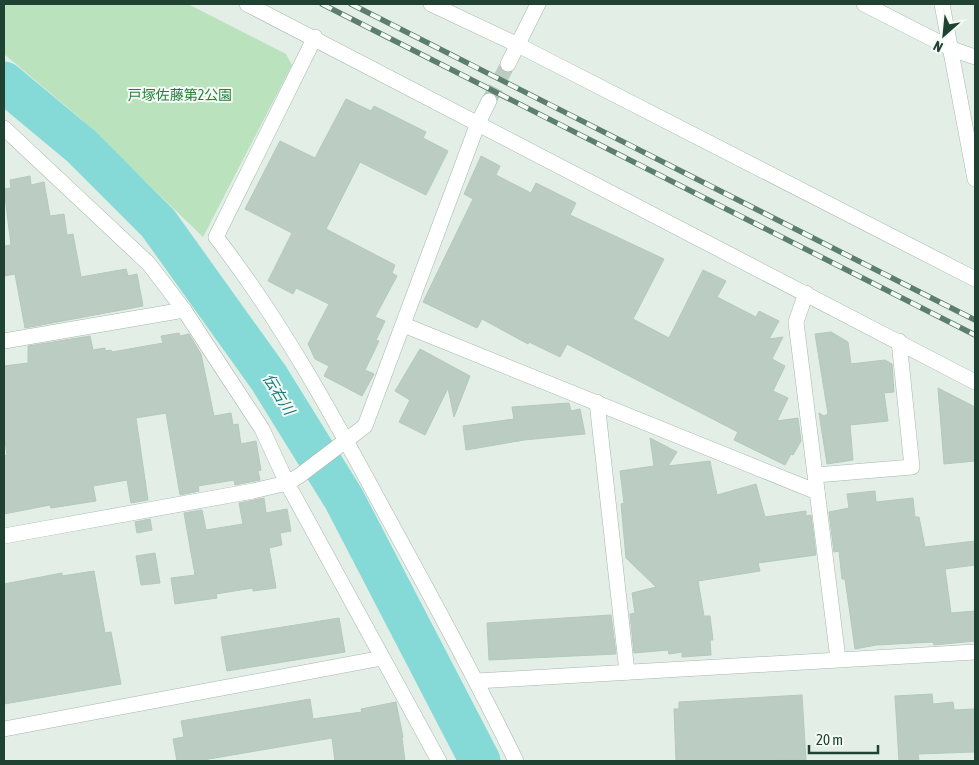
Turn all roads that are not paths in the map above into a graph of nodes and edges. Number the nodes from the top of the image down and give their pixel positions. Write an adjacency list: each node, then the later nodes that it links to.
1 (247, 4): 6 (street)
2 (431, 4): 7 (street)
3 (538, 4): 7 (street)
4 (864, 4): 8 (street)
5 (942, 4): 8 (street)
6 (315, 38): 12 (street); 23 (street)
7 (518, 45): 10 (street); 15 (street)
8 (952, 49): 9 (street); 14 (street)
9 (975, 57)
10 (508, 64)
11 (489, 101): 12 (street)
12 (478, 123): 16 (street); 18 (street)
13 (7, 136): 17 (street)
14 (975, 179)
15 (975, 280)
16 (806, 293): 20 (street); 24 (street)
17 (184, 310): 19 (street); 25 (street)
18 (404, 326): 22 (street); 23 (street)
19 (4, 341)
20 (899, 341): 21 (street); 24 (street)
21 (975, 382)
22 (597, 402): 26 (street); 31 (street)
23 (342, 442): 25 (street); 32 (street)
24 (816, 475): 26 (street)
25 (293, 479): 27 (street); 29 (street)
26 (817, 492): 30 (street)
27 (4, 536)
28 (975, 652): 30 (street)
29 (382, 658): 33 (street); 34 (street)
30 (838, 659): 31 (street)
31 (627, 672): 32 (street)
32 (477, 681): 35 (street)
33 (4, 729)
34 (438, 761)
35 (516, 761)

